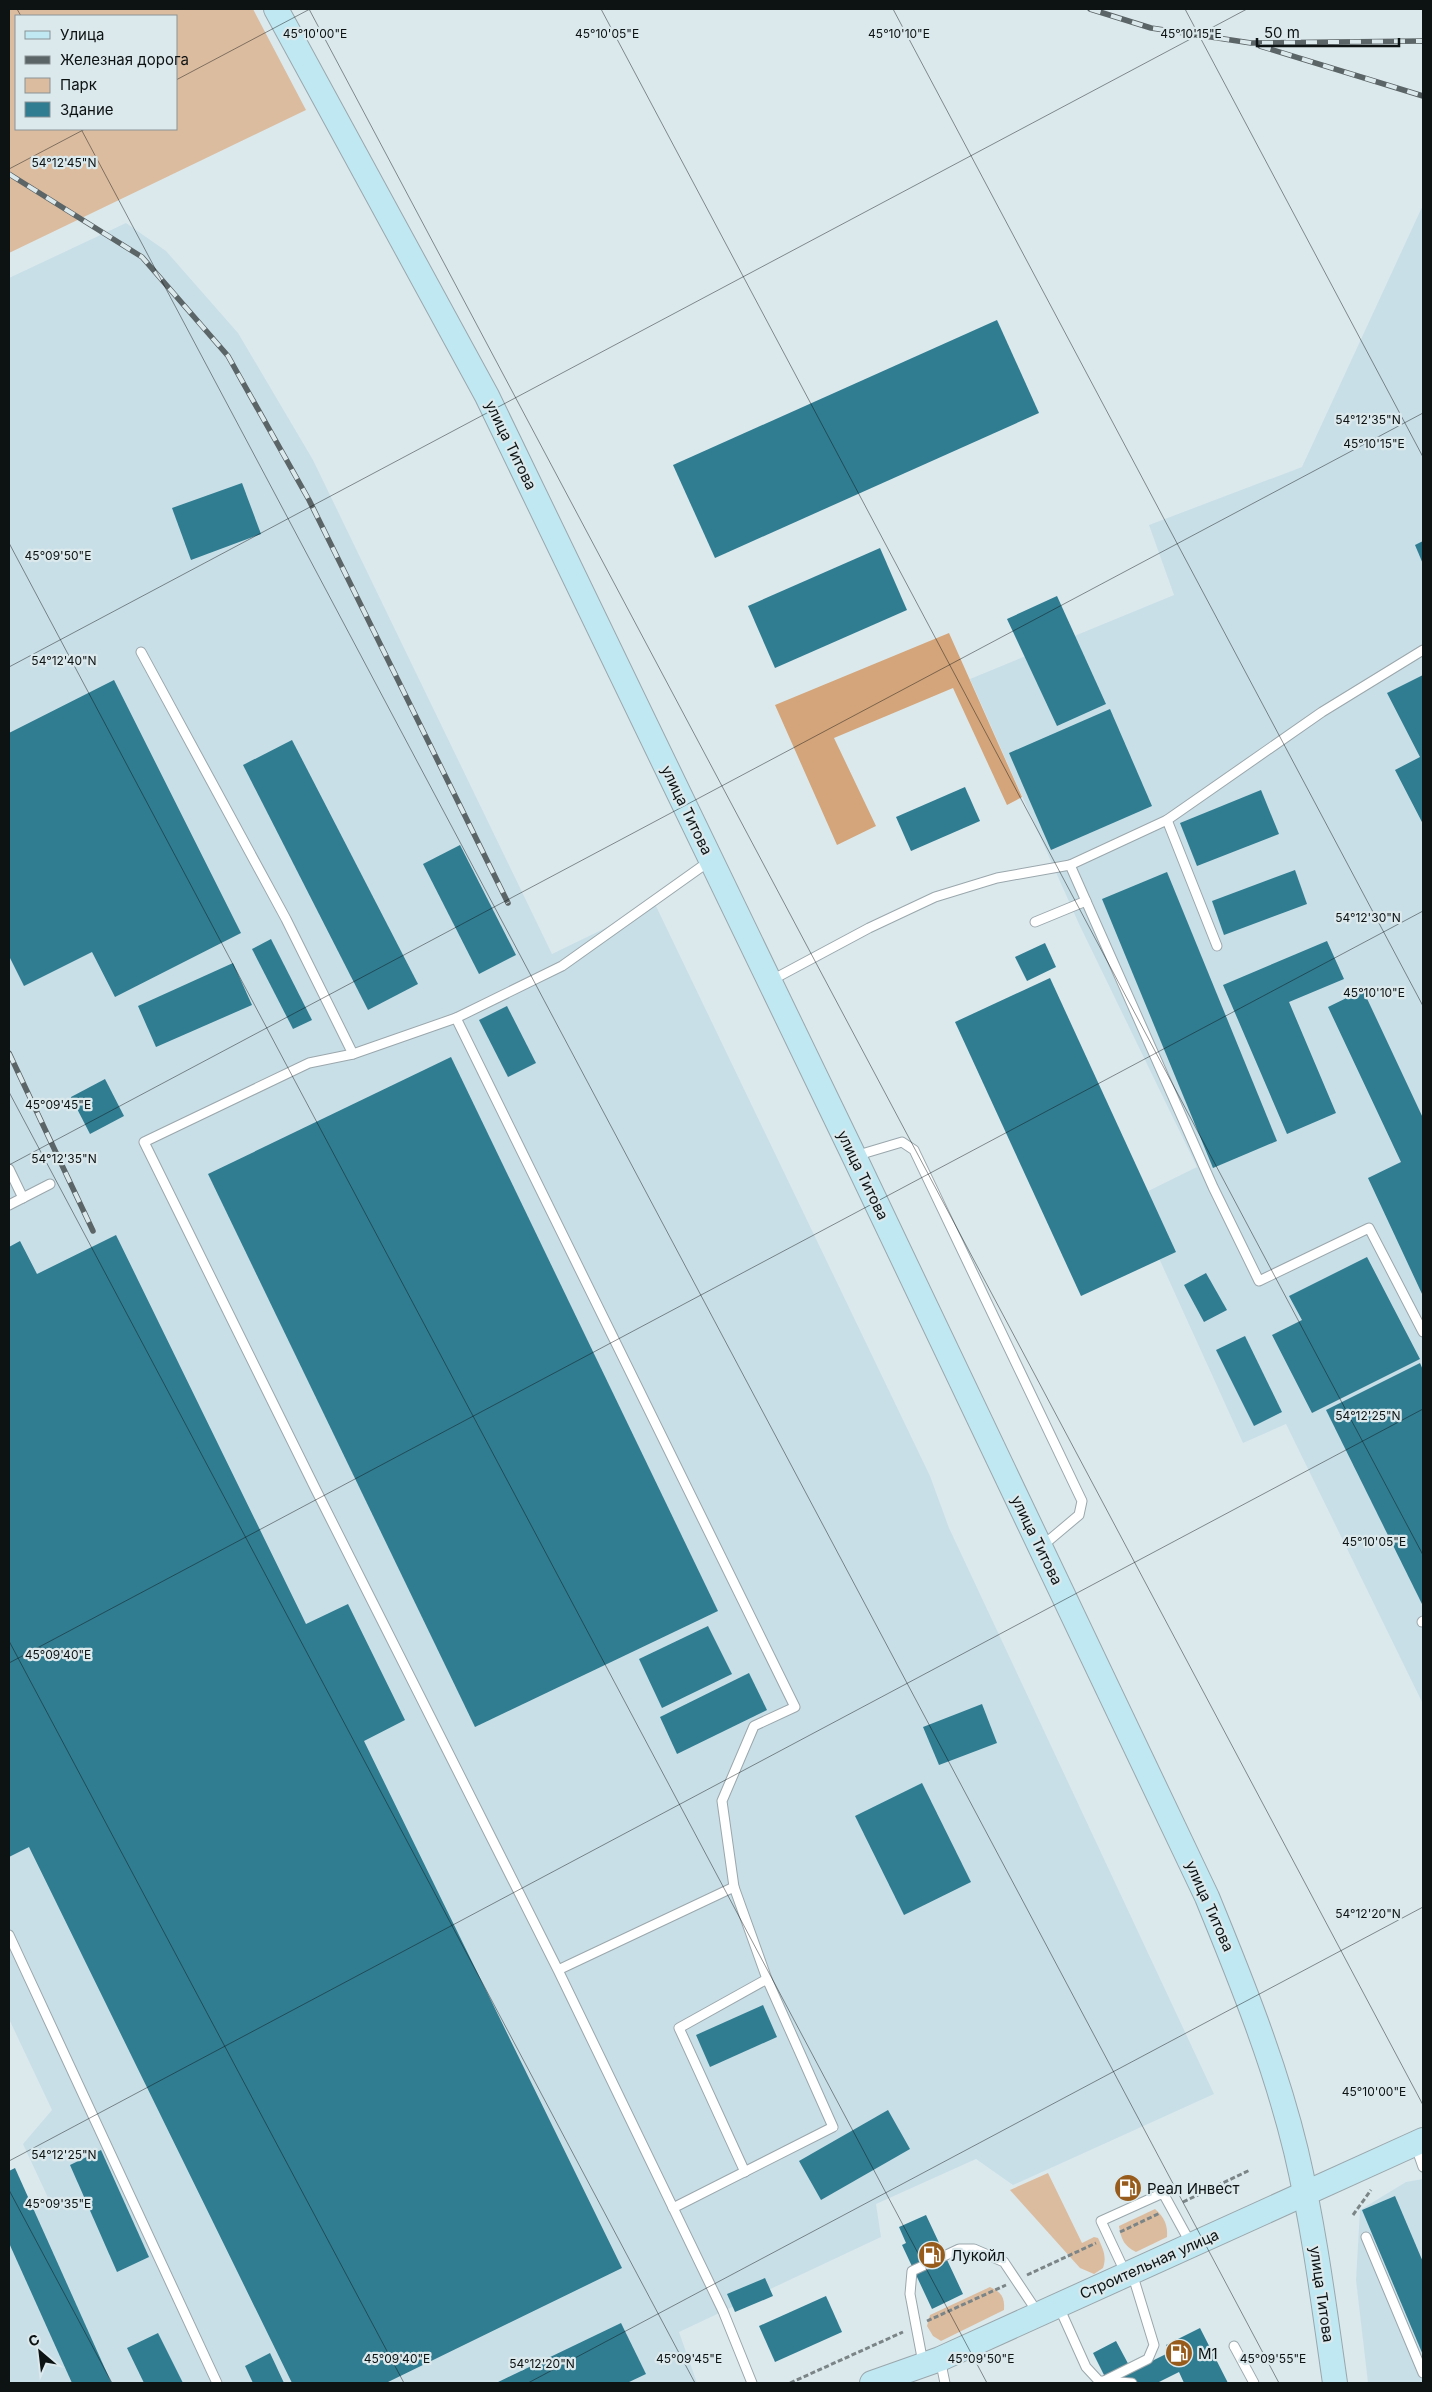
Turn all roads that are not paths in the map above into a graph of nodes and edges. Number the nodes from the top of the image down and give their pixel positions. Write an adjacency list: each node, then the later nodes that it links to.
1 (276, 9): 5 (main road, улица Титова)
2 (1423, 650): 4 (lane)
3 (141, 652): 12 (lane)
4 (1167, 820): 6 (lane); 9 (lane)
5 (711, 860): 10 (main road, улица Титова); 11 (lane)
6 (1070, 865): 7 (lane); 10 (lane)
7 (1086, 901): 8 (lane); 18 (lane)
8 (1035, 922)
9 (1217, 946)
10 (770, 981): 13 (main road, улица Титова)
11 (456, 1018): 12 (lane); 20 (lane)
12 (352, 1054): 22 (lane)
13 (854, 1156): 19 (main road, улица Титова); 19 (lane)
14 (10, 1173): 16 (lane)
15 (50, 1184): 16 (lane)
16 (23, 1198): 17 (lane)
17 (9, 1205)
18 (1423, 1332)
19 (1040, 1547): 27 (main road, улица Титова)
20 (734, 1887): 22 (lane); 23 (lane)
21 (9, 1935): 37 (lane)
22 (558, 1970): 28 (lane)
23 (767, 1979): 26 (lane); 26 (lane)
24 (1419, 2142): 25 (lane); 27 (main road, Строительная улица)
25 (1423, 2167)
26 (745, 2172): 28 (lane)
27 (1306, 2195): 30 (main road, Строительная улица); 43 (main road, улица Титова)
28 (673, 2208): 38 (lane)
29 (1366, 2237): 35 (lane)
30 (1192, 2245): 31 (main road, Строительная улица); 31 (lane)
31 (1129, 2273): 32 (main road, Строительная улица); 36 (lane)
32 (1048, 2309): 34 (main road, Строительная улица); 34 (lane); 36 (lane)
33 (1234, 2346): 42 (lane)
34 (932, 2362): 39 (main road, Строительная улица); 40 (lane)
35 (1423, 2373)
36 (1104, 2380): 41 (lane)
37 (217, 2383)
38 (752, 2383)
39 (872, 2383)
40 (945, 2383)
41 (1132, 2383)
42 (1254, 2383)
43 (1335, 2383)

